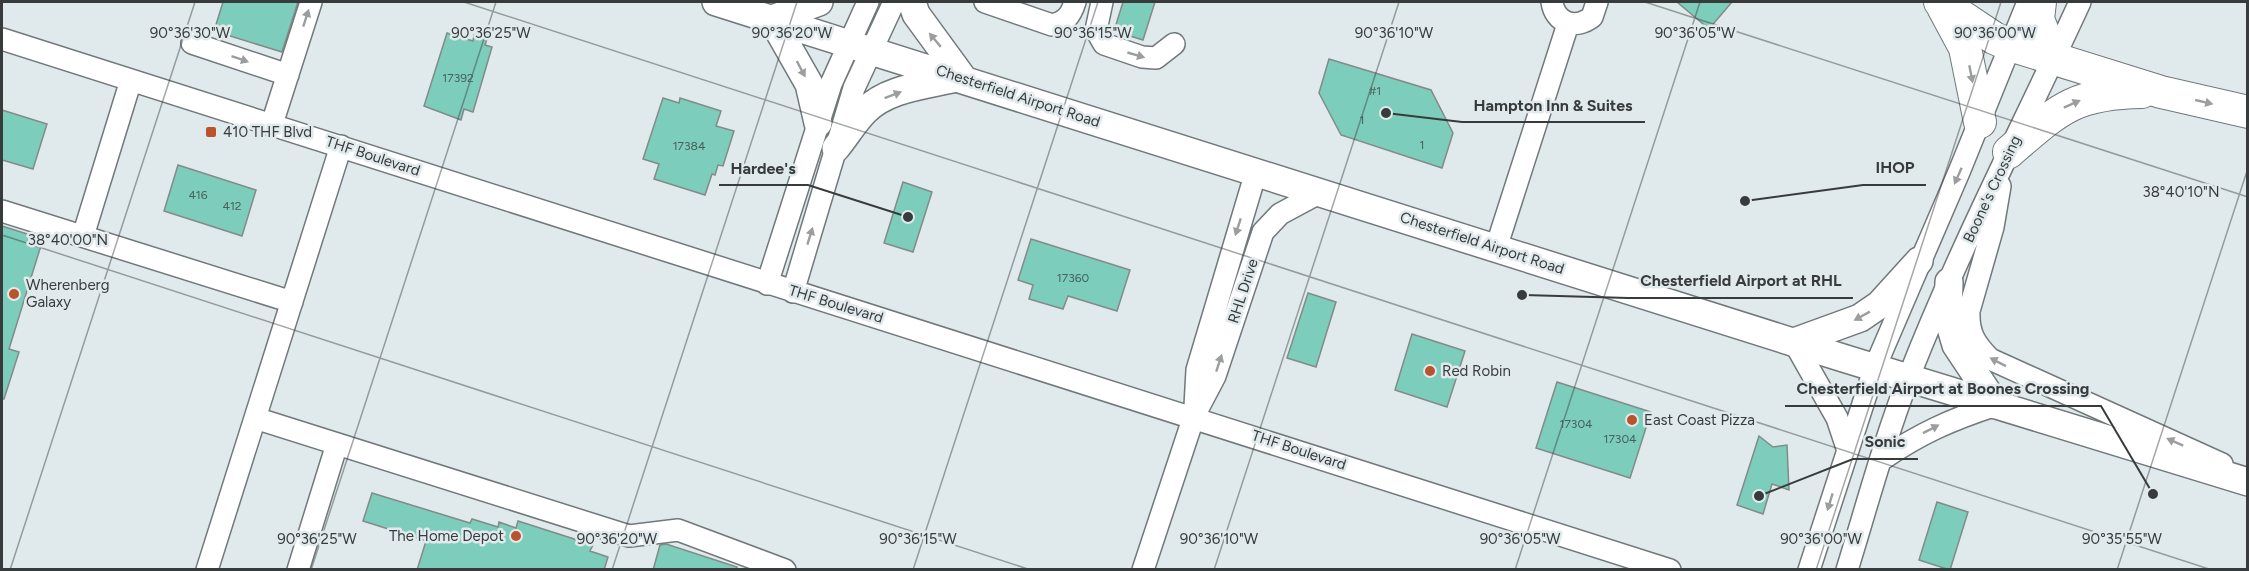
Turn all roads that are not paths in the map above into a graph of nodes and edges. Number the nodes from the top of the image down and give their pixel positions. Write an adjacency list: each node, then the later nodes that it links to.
1 (311, 2): 26 (street, one-way to 1)
2 (716, 2): 17 (main road, Chesterfield Airport Road)
3 (819, 2): 17 (main road)
4 (868, 2): 24 (street)
5 (894, 2): 24 (street)
6 (912, 2): 27 (main road, one-way to 6)
7 (985, 2): 8 (street)
8 (1075, 2)
9 (1102, 2): 21 (street)
10 (1111, 2): 21 (street)
11 (1552, 2): 18 (street)
12 (1597, 2): 18 (street)
13 (1940, 2): 23 (highway); 31 (highway, one-way to 31)
14 (2028, 2): 23 (street)
15 (2040, 2): 25 (highway)
16 (2080, 2): 25 (street, Boone's Crossing)
17 (772, 19): 24 (main road, Chesterfield Airport Road); 32 (main road, one-way to 32)
18 (1568, 24): 41 (street)
19 (2, 39): 28 (street, THF Boulevard)
20 (192, 43): 26 (street, one-way to 26)
21 (1104, 44): 22 (street, one-way to 22)
22 (1174, 44)
23 (2010, 45): 25 (highway); 31 (street)
24 (861, 47): 27 (main road, Chesterfield Airport Road); 32 (street); 35 (street)
25 (2054, 60): 29 (highway); 36 (street, Boone's Crossing)
26 (288, 75): 33 (street)
27 (962, 77): 35 (main road, one-way to 27); 37 (main road, Chesterfield Airport Road)
28 (131, 80): 33 (street, THF Boulevard); 40 (street)
29 (2161, 92): 30 (highway, one-way to 30); 36 (highway, one-way to 29)
30 (2247, 112)
31 (1980, 122): 42 (street, one-way to 42)
32 (819, 123): 44 (street)
33 (272, 124): 34 (street, THF Boulevard)
34 (341, 146): 44 (street, THF Boulevard); 46 (street)
35 (836, 148): 45 (street, one-way to 35)
36 (2006, 157): 43 (street, Boone's Crossing); 56 (street, one-way to 36)
37 (1256, 171): 38 (main road, Chesterfield Airport Road); 51 (street, RHL Drive, one-way to 51)
38 (1321, 192): 41 (main road, Chesterfield Airport Road); 51 (street, RHL Drive, one-way to 38)
39 (2, 211): 40 (street)
40 (82, 236): 46 (street)
41 (1496, 248): 47 (main road, Chesterfield Airport Road)
42 (1919, 261): 47 (main road, one-way to 47); 48 (street)
43 (1949, 282): 49 (street, Boone's Crossing); 50 (main road)
44 (767, 284): 45 (street, THF Boulevard)
45 (794, 292): 51 (street, THF Boulevard)
46 (292, 302): 52 (street)
47 (1794, 342): 48 (main road, Chesterfield Airport Road); 54 (street)
48 (1875, 367): 49 (main road, Chesterfield Airport Road); 54 (street)
49 (1908, 378): 50 (main road, Chesterfield Airport Road); 55 (street, Boone's Crossing)
50 (1996, 405): 55 (street, one-way to 50); 57 (main road, Chesterfield Airport Road)
51 (1194, 416): 61 (street, RHL Drive); 62 (street, THF Boulevard)
52 (255, 418): 53 (street); 58 (street)
53 (337, 444): 59 (street); 60 (street)
54 (1847, 448): 63 (street, one-way to 63)
55 (1881, 460): 64 (street, Boone's Crossing)
56 (2247, 475)
57 (2247, 483)
58 (207, 570)
59 (298, 570)
60 (785, 570)
61 (1143, 570)
62 (1670, 570)
63 (1809, 570)
64 (1846, 570)

